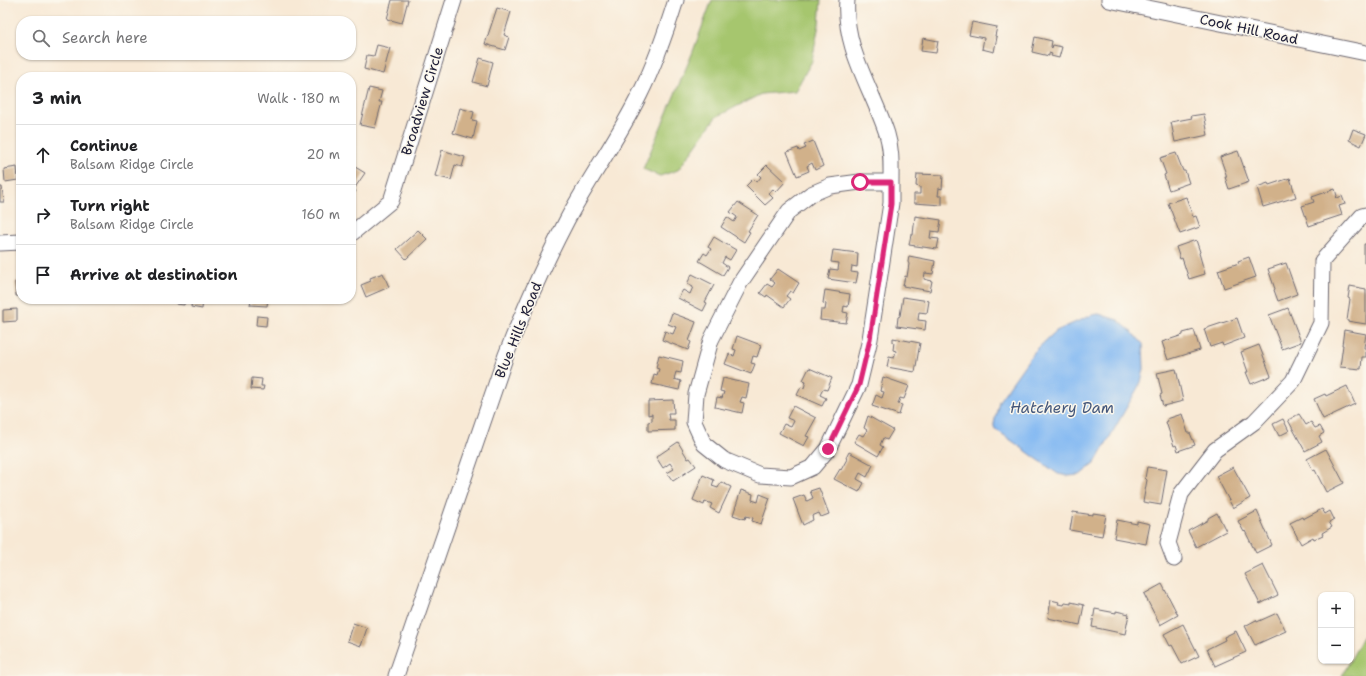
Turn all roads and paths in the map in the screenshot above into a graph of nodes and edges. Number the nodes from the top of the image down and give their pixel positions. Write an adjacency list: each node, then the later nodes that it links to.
1 (454, 0): 8 (street, Broadview Circle)
2 (676, 0): 12 (street, Blue Hills Road)
3 (847, 0): 6 (street)
4 (1109, 0): 5 (street, Cook Hill Road)
5 (1366, 53)
6 (891, 182): 6 (street)
7 (1366, 216): 11 (street)
8 (356, 230)
9 (16, 242): 10 (street)
10 (0, 243)
11 (1174, 558)
12 (396, 676)

